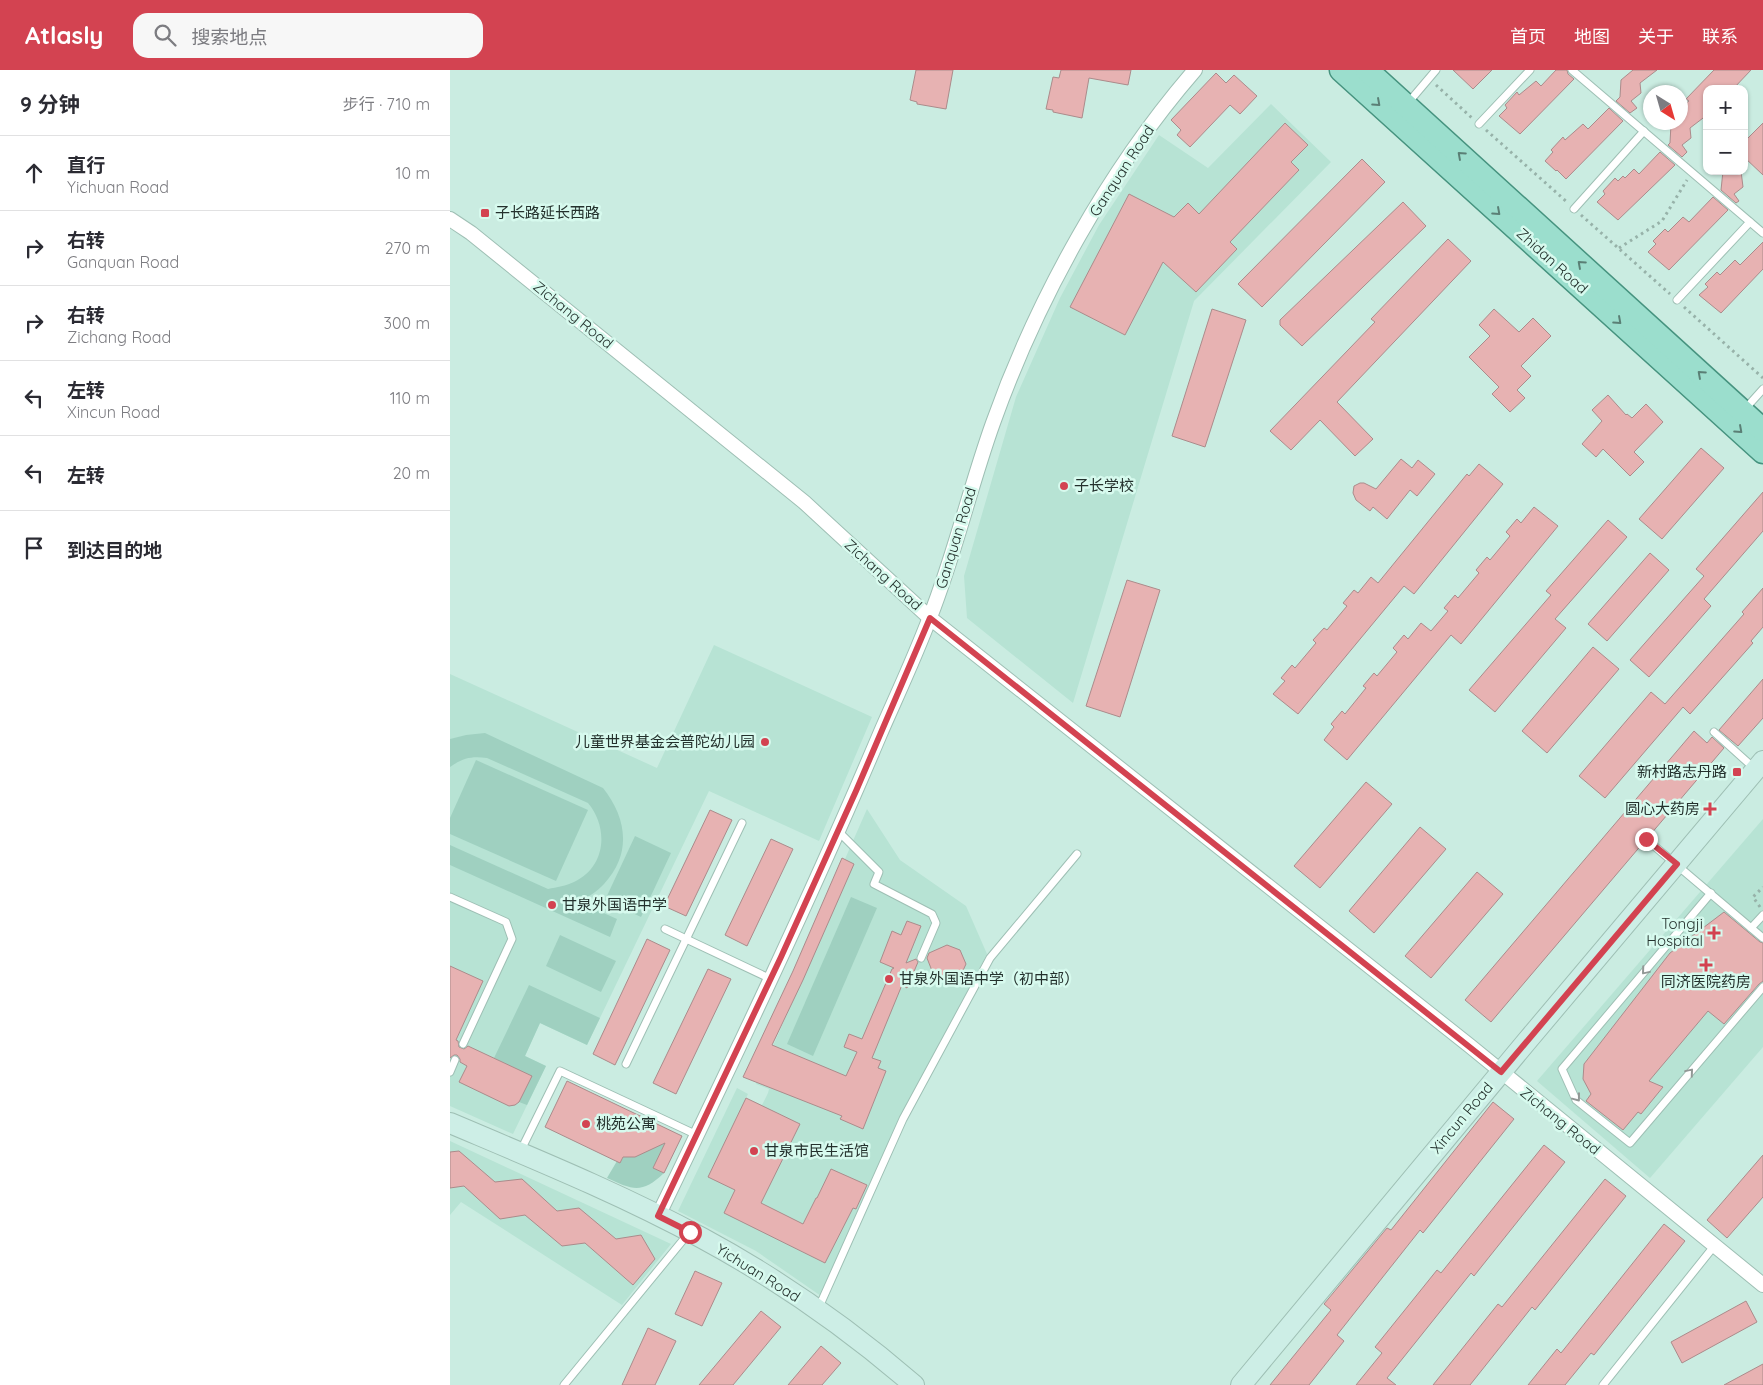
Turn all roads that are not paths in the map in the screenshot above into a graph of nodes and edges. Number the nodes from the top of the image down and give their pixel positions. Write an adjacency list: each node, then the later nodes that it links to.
1 (1195, 70): 19 (street, Ganquan Road)
2 (1341, 70): 18 (main road, Zhidan Road, one-way to 18)
3 (1367, 70): 7 (main road, Zhidan Road)
4 (1436, 70): 7 (lane)
5 (1530, 70): 8 (lane)
6 (1572, 70): 9 (lane)
7 (1406, 106): 16 (main road, Zhidan Road, one-way to 7)
8 (1479, 124)
9 (1644, 131): 10 (lane); 12 (lane)
10 (1574, 208)
11 (450, 219): 19 (street, Zichang Road)
12 (1750, 222): 13 (lane); 14 (lane)
13 (1763, 232)
14 (1677, 300)
15 (1763, 389): 16 (lane)
16 (1743, 412): 17 (main road, Zhidan Road)
17 (1763, 430)
18 (1763, 452)
19 (930, 618): 23 (street, Ganquan Road); 41 (street, Zichang Road)
20 (1714, 732): 21 (lane)
21 (1759, 765): 26 (main road, Xincun Road)
22 (742, 823): 33 (lane)
23 (838, 831): 34 (lane); 35 (street, Ganquan Road)
24 (1646, 839): 26 (lane)
25 (1077, 854): 49 (lane)
26 (1677, 864): 27 (lane); 41 (main road, Xincun Road)
27 (1711, 893): 30 (lane); 36 (lane, one-way to 36)
28 (450, 896): 37 (lane)
29 (1763, 915): 30 (lane)
30 (1751, 928): 32 (lane)
31 (665, 929): 33 (lane)
32 (1763, 938)
33 (686, 939): 35 (lane); 39 (lane)
34 (921, 958)
35 (770, 979): 43 (street, Ganquan Road)
36 (1763, 987)
37 (463, 1044)
38 (455, 1060): 40 (lane)
39 (626, 1064)
40 (450, 1072)
41 (1501, 1072): 47 (street, Zichang Road); 52 (main road, Xincun Road)
42 (450, 1123): 44 (main road, Yichuan Road)
43 (696, 1135): 44 (lane); 45 (street, Ganquan Road)
44 (520, 1153): 45 (main road, Yichuan Road)
45 (658, 1216): 46 (main road, Yichuan Road)
46 (690, 1232): 49 (main road, Yichuan Road); 50 (lane)
47 (1715, 1245): 48 (street, Zichang Road); 53 (lane)
48 (1763, 1284)
49 (818, 1310): 51 (main road, Yichuan Road)
50 (564, 1385)
51 (914, 1385)
52 (1241, 1385)
53 (1603, 1385)

